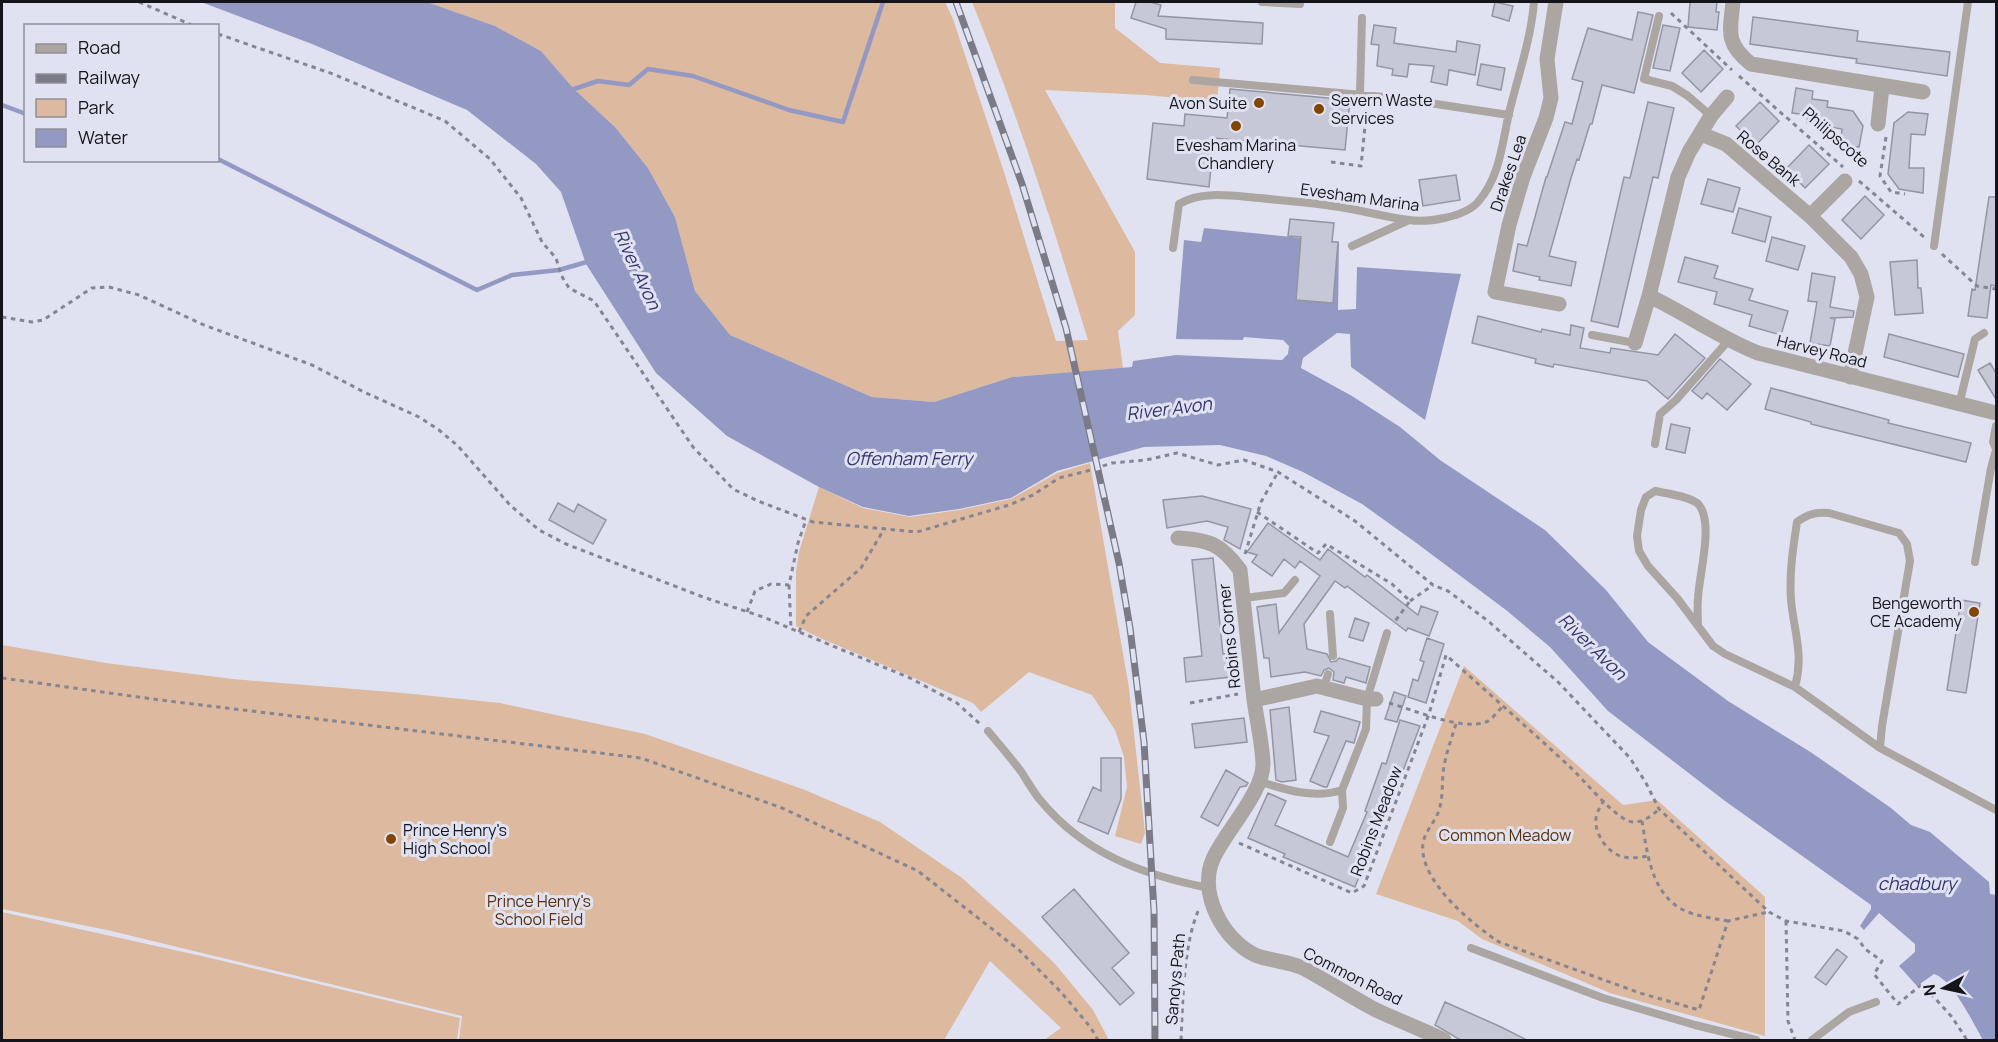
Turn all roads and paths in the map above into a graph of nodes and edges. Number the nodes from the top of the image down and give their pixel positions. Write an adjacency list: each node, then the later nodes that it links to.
1 (139, 2): 11 (path)
2 (1262, 2): 7 (lane)
3 (1534, 2): 19 (lane, Evesham Marina)
4 (1556, 2): 34 (street, Drakes Lea)
5 (1733, 2): 14 (street)
6 (1968, 2): 29 (lane)
7 (1300, 4)
8 (1664, 7): 24 (path, Philipscote)
9 (1659, 16): 20 (lane)
10 (1362, 18): 16 (lane)
11 (189, 24)
12 (219, 34): 31 (path)
13 (1193, 80): 16 (lane)
14 (1882, 87): 15 (street); 21 (street)
15 (1923, 92)
16 (1360, 94): 19 (lane)
17 (1727, 97): 20 (street)
18 (1367, 107): 23 (path)
19 (1509, 115): 27 (lane, Evesham Marina)
20 (1711, 116): 22 (street)
21 (1878, 124): 25 (path)
22 (1701, 134): 26 (street, Rose Bank); 33 (street)
23 (1331, 162)
24 (1847, 174): 26 (street); 29 (path, Philipscote)
25 (1905, 194)
26 (1810, 216): 40 (street, Rose Bank)
27 (1409, 220): 28 (lane); 30 (lane, Evesham Marina)
28 (1352, 246)
29 (1934, 246): 32 (path, Philipscote)
30 (1173, 248)
31 (561, 275)
32 (1996, 289)
33 (1649, 296): 38 (street, Harvey Road); 39 (street)
34 (1559, 304)
35 (2, 317): 58 (path)
36 (1984, 333): 41 (lane)
37 (1592, 334): 39 (lane)
38 (1728, 341): 40 (street, Harvey Road); 44 (lane)
39 (1635, 343)
40 (1850, 377): 41 (street, Harvey Road)
41 (1959, 405): 42 (street, Harvey Road)
42 (1996, 413)
43 (1996, 426): 45 (lane)
44 (1655, 444)
45 (1996, 449): 51 (lane)
46 (1278, 472): 47 (path)
47 (1257, 512): 52 (path); 57 (path)
48 (806, 520): 54 (path)
49 (884, 529): 62 (path)
50 (1178, 538): 52 (street, Robins Corner)
51 (1976, 562)
52 (1240, 570): 56 (street, Robins Corner)
53 (1295, 580): 56 (lane)
54 (789, 585): 58 (path); 61 (path)
55 (1433, 585): 57 (path)
56 (1244, 598): 67 (street, Robins Corner)
57 (1410, 601): 63 (path)
58 (747, 612): 61 (path)
59 (1330, 614): 64 (lane)
60 (1698, 626): 60 (lane); 66 (lane)
61 (791, 629): 62 (path)
62 (798, 633): 73 (path)
63 (1387, 633): 68 (lane)
64 (1333, 656)
65 (2, 678): 91 (path)
66 (1795, 687): 74 (lane); 74 (lane)
67 (1253, 696): 68 (street, Robins Corner); 69 (path); 75 (street, Robins Corner)
68 (1372, 699): 71 (path); 76 (lane)
69 (1190, 703)
70 (1503, 706): 71 (path, Robins Meadow); 72 (path); 77 (path)
71 (1429, 714): 72 (path); 81 (path, Robins Meadow)
72 (1456, 724): 86 (path)
73 (988, 731): 84 (lane)
74 (1880, 748): 79 (lane)
75 (1258, 781): 76 (lane); 81 (street, Robins Corner)
76 (1342, 790): 82 (lane)
77 (1604, 800): 80 (path); 83 (path)
78 (1659, 810): 80 (path)
79 (1996, 810)
80 (1642, 821): 83 (path)
81 (1226, 837): 84 (street, Robins Corner)
82 (1330, 842)
83 (1648, 856): 86 (path)
84 (1209, 888): 92 (path, Sandys Path); 93 (street, Common Road)
85 (1769, 912): 86 (path)
86 (1728, 921)
87 (1786, 921): 95 (path)
88 (1471, 948): 94 (lane)
89 (1922, 984): 97 (path)
90 (1876, 1002): 96 (lane)
91 (1098, 1041)
92 (1181, 1041)
93 (1444, 1041)
94 (1756, 1041)
95 (1795, 1041)
96 (1812, 1041)
97 (1967, 1041)

